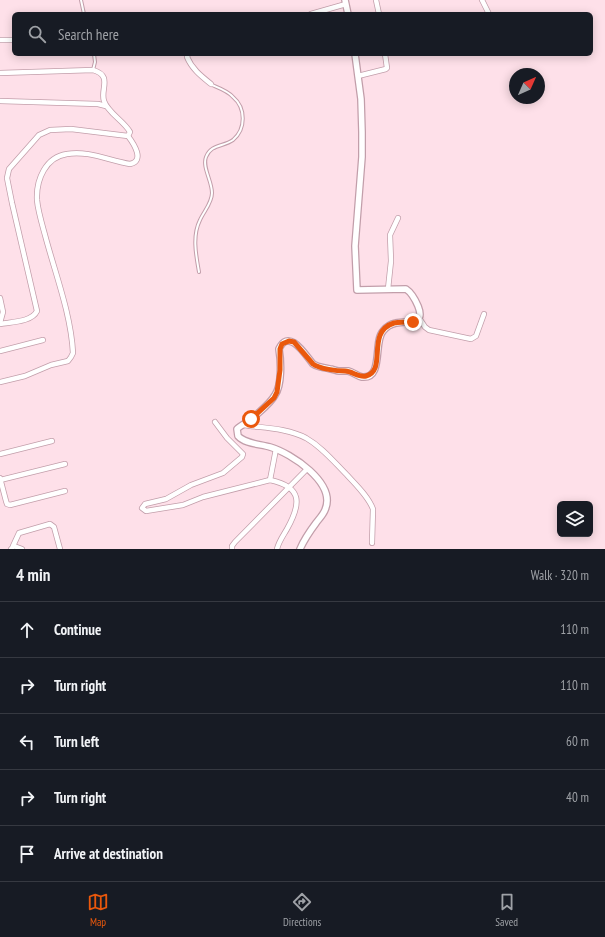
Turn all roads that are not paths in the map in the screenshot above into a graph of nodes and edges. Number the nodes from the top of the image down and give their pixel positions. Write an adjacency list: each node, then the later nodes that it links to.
1 (81, 0): 5 (lane)
2 (376, 0): 8 (street)
3 (482, 0): 9 (street)
4 (346, 2): 6 (street); 7 (street)
5 (84, 12)
6 (318, 12)
7 (348, 12)
8 (379, 12)
9 (488, 12)
10 (0, 40): 11 (street)
11 (12, 40)
12 (94, 56): 16 (lane)
13 (187, 56): 19 (street)
14 (355, 56): 18 (street)
15 (385, 56): 18 (street)
16 (93, 70): 17 (street); 21 (street)
17 (0, 73)
18 (358, 76): 25 (street)
19 (211, 84): 24 (lane)
20 (0, 101): 21 (street)
21 (106, 106): 22 (street)
22 (128, 136): 29 (street); 32 (street)
23 (398, 218): 25 (street)
24 (199, 272)
25 (388, 289): 28 (street)
26 (0, 298): 29 (street)
27 (484, 314): 28 (street)
28 (419, 318): 34 (street)
29 (0, 323)
30 (43, 340): 31 (street)
31 (0, 351)
32 (0, 382)
33 (215, 422): 41 (street)
34 (243, 425): 36 (street); 44 (street)
35 (52, 441): 37 (street)
36 (276, 449): 39 (street); 41 (street)
37 (0, 454)
38 (65, 464): 40 (street)
39 (308, 469): 42 (street); 50 (street)
40 (0, 479): 43 (street)
41 (270, 480): 42 (street)
42 (290, 487): 48 (street); 49 (street)
43 (65, 491)
44 (372, 543)
45 (11, 548): 46 (street); 47 (street)
46 (22, 549)
47 (60, 549)
48 (232, 549)
49 (277, 549)
50 (300, 549)

